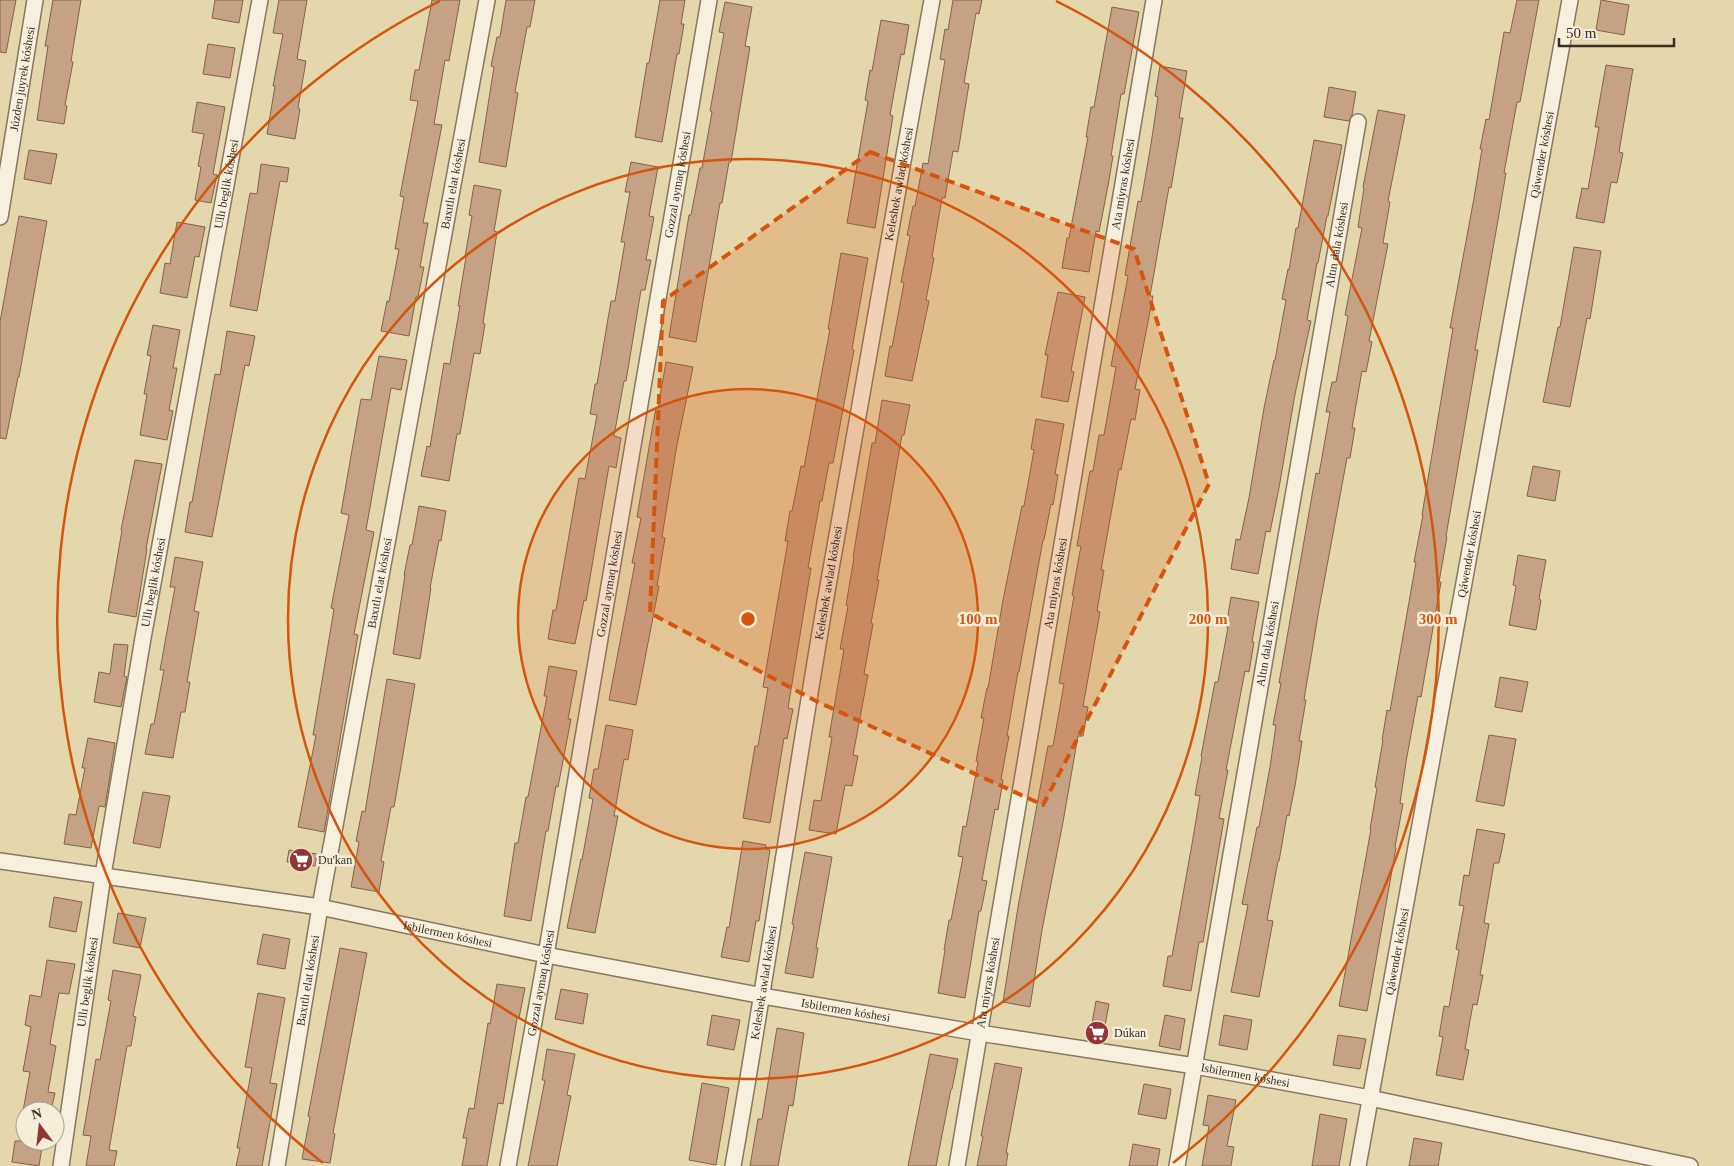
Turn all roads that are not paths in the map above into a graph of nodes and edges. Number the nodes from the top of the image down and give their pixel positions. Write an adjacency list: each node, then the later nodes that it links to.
1 (35, 0): 9 (street, Júzden juyrek kóshesi)
2 (260, 0): 11 (street, Ullı beglik kóshesi)
3 (487, 0): 12 (street, Baxıtlı elat kóshesi)
4 (709, 0): 13 (street, Gozzal aymaq kóshesi)
5 (932, 0): 14 (street, Keleshek awlad kóshesi)
6 (1154, 0): 15 (street, Ata miyras kóshesi)
7 (1570, 0): 17 (street, Qáwender kóshesi)
8 (1358, 122): 16 (street, Altın dala kóshesi)
9 (0, 217)
10 (0, 861): 11 (street, Isbilermen kóshesi)
11 (103, 875): 12 (street, Isbilermen kóshesi); 18 (street, Ullı beglik kóshesi)
12 (320, 907): 13 (street, Isbilermen kóshesi); 19 (street, Baxıtlı elat kóshesi)
13 (546, 955): 14 (street, Isbilermen kóshesi); 20 (street, Gozzal aymaq kóshesi)
14 (763, 996): 15 (street, Isbilermen kóshesi); 21 (street, Keleshek awlad kóshesi)
15 (979, 1034): 16 (street, Isbilermen kóshesi); 22 (street, Ata miyras kóshesi)
16 (1194, 1066): 17 (street, Isbilermen kóshesi); 23 (street, Altın dala kóshesi)
17 (1370, 1098): 24 (street, Qáwender kóshesi); 25 (street, Isbilermen kóshesi)
18 (61, 1166)
19 (277, 1166)
20 (508, 1166)
21 (733, 1166)
22 (956, 1166)
23 (1177, 1166)
24 (1358, 1166)
25 (1690, 1166)

